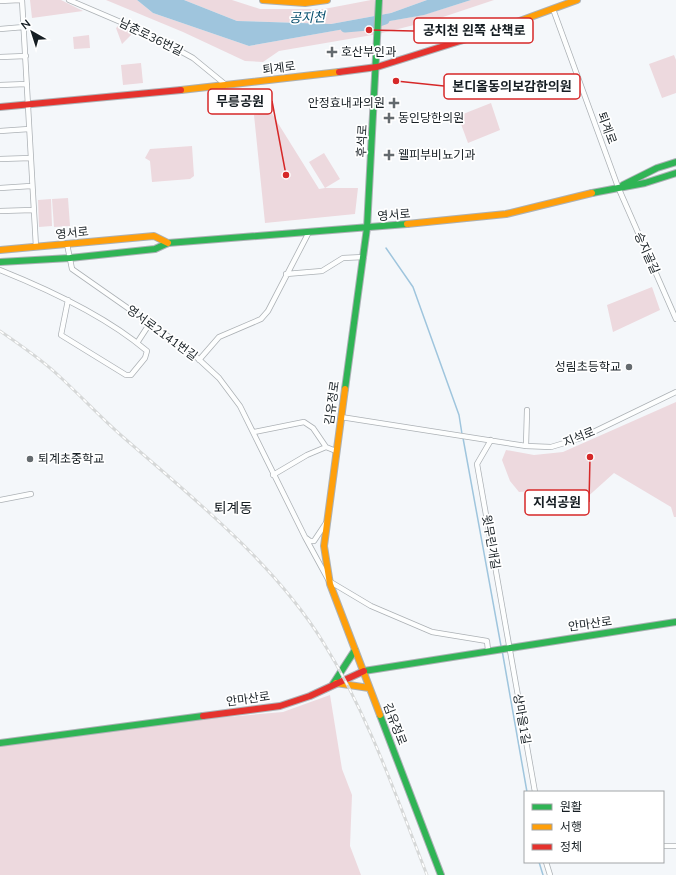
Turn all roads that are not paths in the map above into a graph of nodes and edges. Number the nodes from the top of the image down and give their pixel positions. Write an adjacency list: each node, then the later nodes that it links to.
1 (21, 0): 7 (street); 10 (street)
2 (69, 0): 17 (street, 남춘로36번길)
3 (263, 0): 8 (street)
4 (327, 0): 8 (street)
5 (379, 0): 14 (street, 후석로)
6 (577, 0): 9 (street, 퇴계로)
7 (0, 1)
8 (296, 1)
9 (552, 9): 14 (street, 퇴계로); 29 (street, 퇴계로)
10 (24, 27): 11 (street); 12 (street)
11 (0, 29)
12 (26, 56): 13 (street); 15 (street)
13 (0, 57)
14 (377, 67): 17 (street, 퇴계로); 33 (street, 후석로)
15 (27, 84): 16 (street); 18 (street)
16 (0, 85)
17 (226, 85): 18 (street, 퇴계로)
18 (28, 106): 19 (street, 퇴계로); 20 (street)
19 (0, 108)
20 (29, 129): 21 (street); 22 (street)
21 (0, 131)
22 (31, 158): 23 (street); 28 (street)
23 (0, 159)
24 (676, 162): 25 (street, 영서로)
25 (657, 168): 27 (street); 29 (street, 영서로)
26 (676, 173): 27 (street, 영서로)
27 (660, 178): 29 (street, 영서로)
28 (31, 186): 30 (street); 31 (street)
29 (618, 187): 33 (street, 영서로); 45 (street, 승지골길)
30 (0, 188)
31 (33, 210): 32 (street); 37 (street)
32 (0, 211)
33 (367, 228): 34 (street, 영서로); 39 (street, 김유정로)
34 (309, 232): 35 (street, 영서로); 43 (street)
35 (168, 243): 36 (street, 영서로); 40 (street, 영서로)
36 (68, 244): 37 (street, 영서로); 40 (street, 영서로2141번길)
37 (36, 247): 38 (street, 영서로)
38 (0, 250)
39 (364, 257): 43 (street); 51 (street, 김유정로)
40 (70, 258): 41 (street, 영서로); 46 (street, 영서로2141번길)
41 (0, 262)
42 (0, 270): 44 (street)
43 (286, 274): 48 (street)
44 (68, 300): 47 (street); 47 (street)
45 (676, 319)
46 (150, 323): 47 (street); 48 (street, 영서로2141번길)
47 (137, 343)
48 (199, 360): 52 (street, 영서로2141번길)
49 (676, 392): 54 (street, 지석로)
50 (527, 410): 54 (street)
51 (341, 417): 53 (street, 지석로); 56 (street, 김유정로)
52 (254, 432): 55 (street); 57 (street, 영서로2141번길)
53 (491, 440): 54 (street, 지석로); 64 (street, 윗무린개길)
54 (526, 446)
55 (326, 447): 56 (street); 57 (street)
56 (336, 451): 60 (street, 김유정로)
57 (273, 475): 61 (street, 영서로2141번길)
58 (31, 494): 59 (street)
59 (0, 500)
60 (327, 522): 61 (street); 62 (street, 김유정로)
61 (305, 537): 62 (street, 영서로2141번길)
62 (329, 581): 65 (street, 김유정로); 66 (street)
63 (676, 622): 64 (street, 안마산로)
64 (508, 647): 66 (street, 안마산로); 71 (street, 상마을1길)
65 (355, 650): 67 (street, 김유정로); 68 (street)
66 (490, 650): 67 (street, 안마산로)
67 (362, 671): 68 (street, 안마산로); 69 (street, 김유정로)
68 (335, 684): 69 (street); 70 (street, 안마산로)
69 (369, 688): 75 (street, 김유정로)
70 (0, 743)
71 (535, 791)
72 (664, 846): 73 (street)
73 (676, 846)
74 (546, 863): 76 (street)
75 (442, 875)
76 (550, 875)

